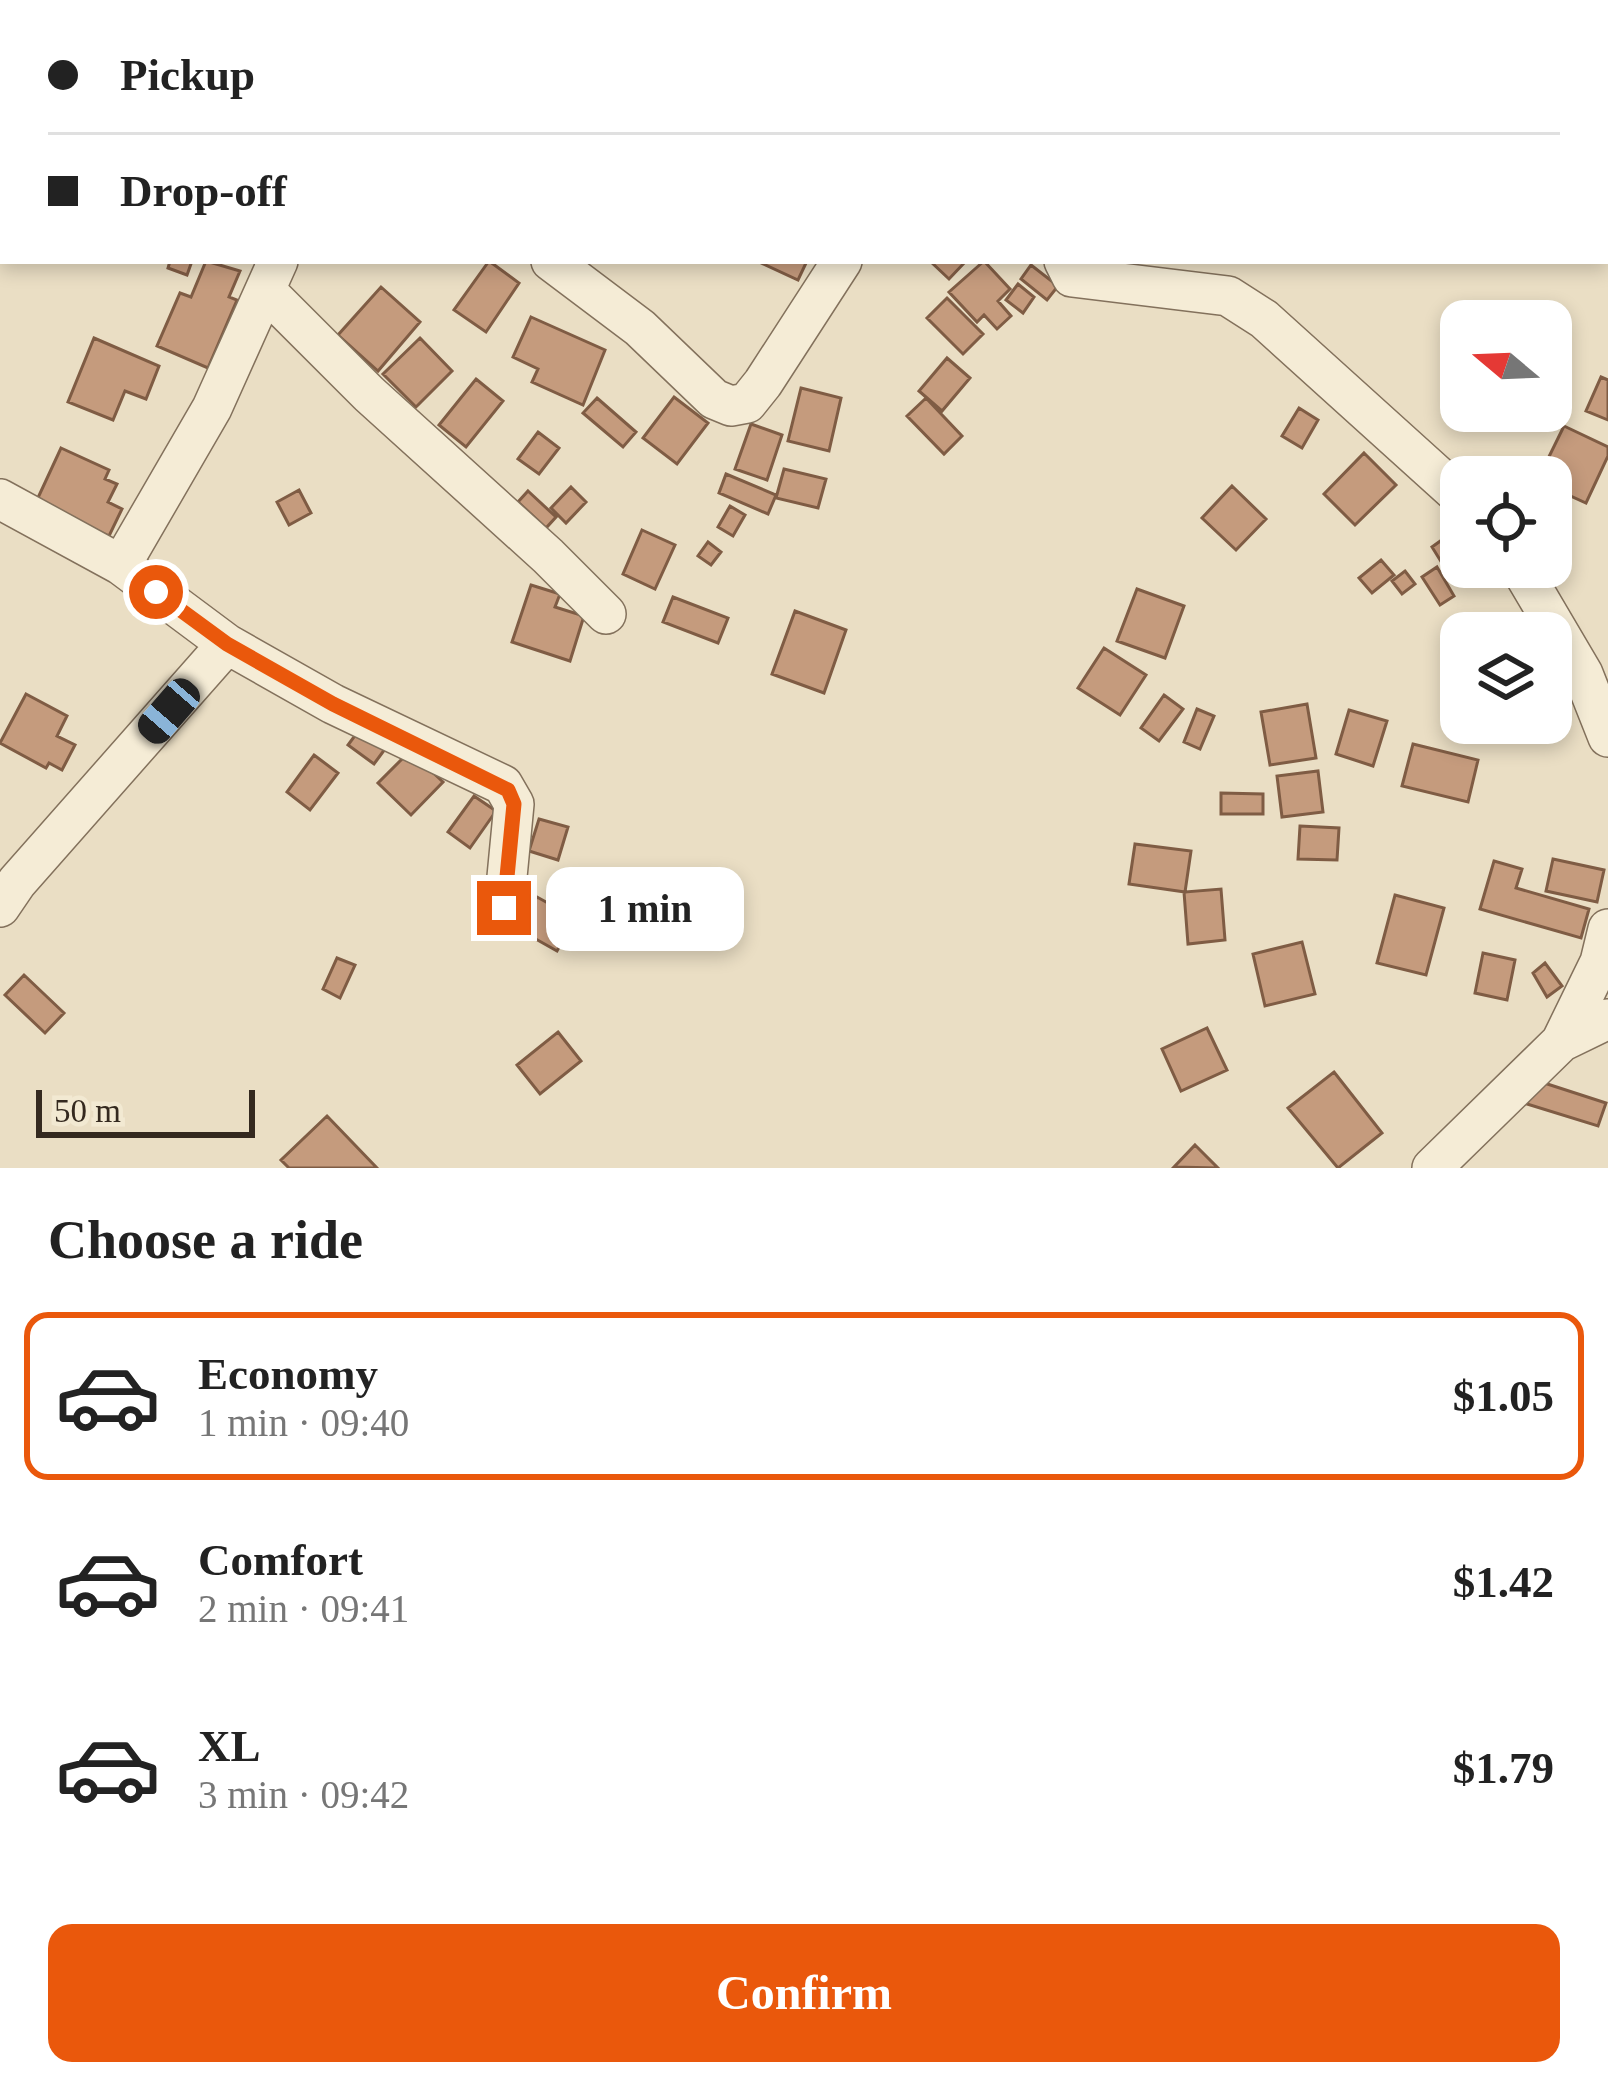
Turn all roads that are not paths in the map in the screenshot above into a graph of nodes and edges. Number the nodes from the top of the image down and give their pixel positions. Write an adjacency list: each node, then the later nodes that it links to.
1 (555, 264): 2 (street)
2 (840, 264)
3 (1066, 264): 5 (street)
4 (272, 276): 7 (street); 9 (street)
5 (1440, 477)
6 (0, 499): 7 (street)
7 (121, 565): 10 (street)
8 (1535, 588): 11 (street)
9 (606, 614)
10 (227, 644): 13 (street); 14 (street)
11 (1595, 674): 12 (street)
12 (1608, 737)
13 (6, 886)
14 (504, 908)
15 (1608, 928): 17 (street)
16 (1607, 1024): 17 (street)
17 (1561, 1042): 18 (street)
18 (1432, 1168)

